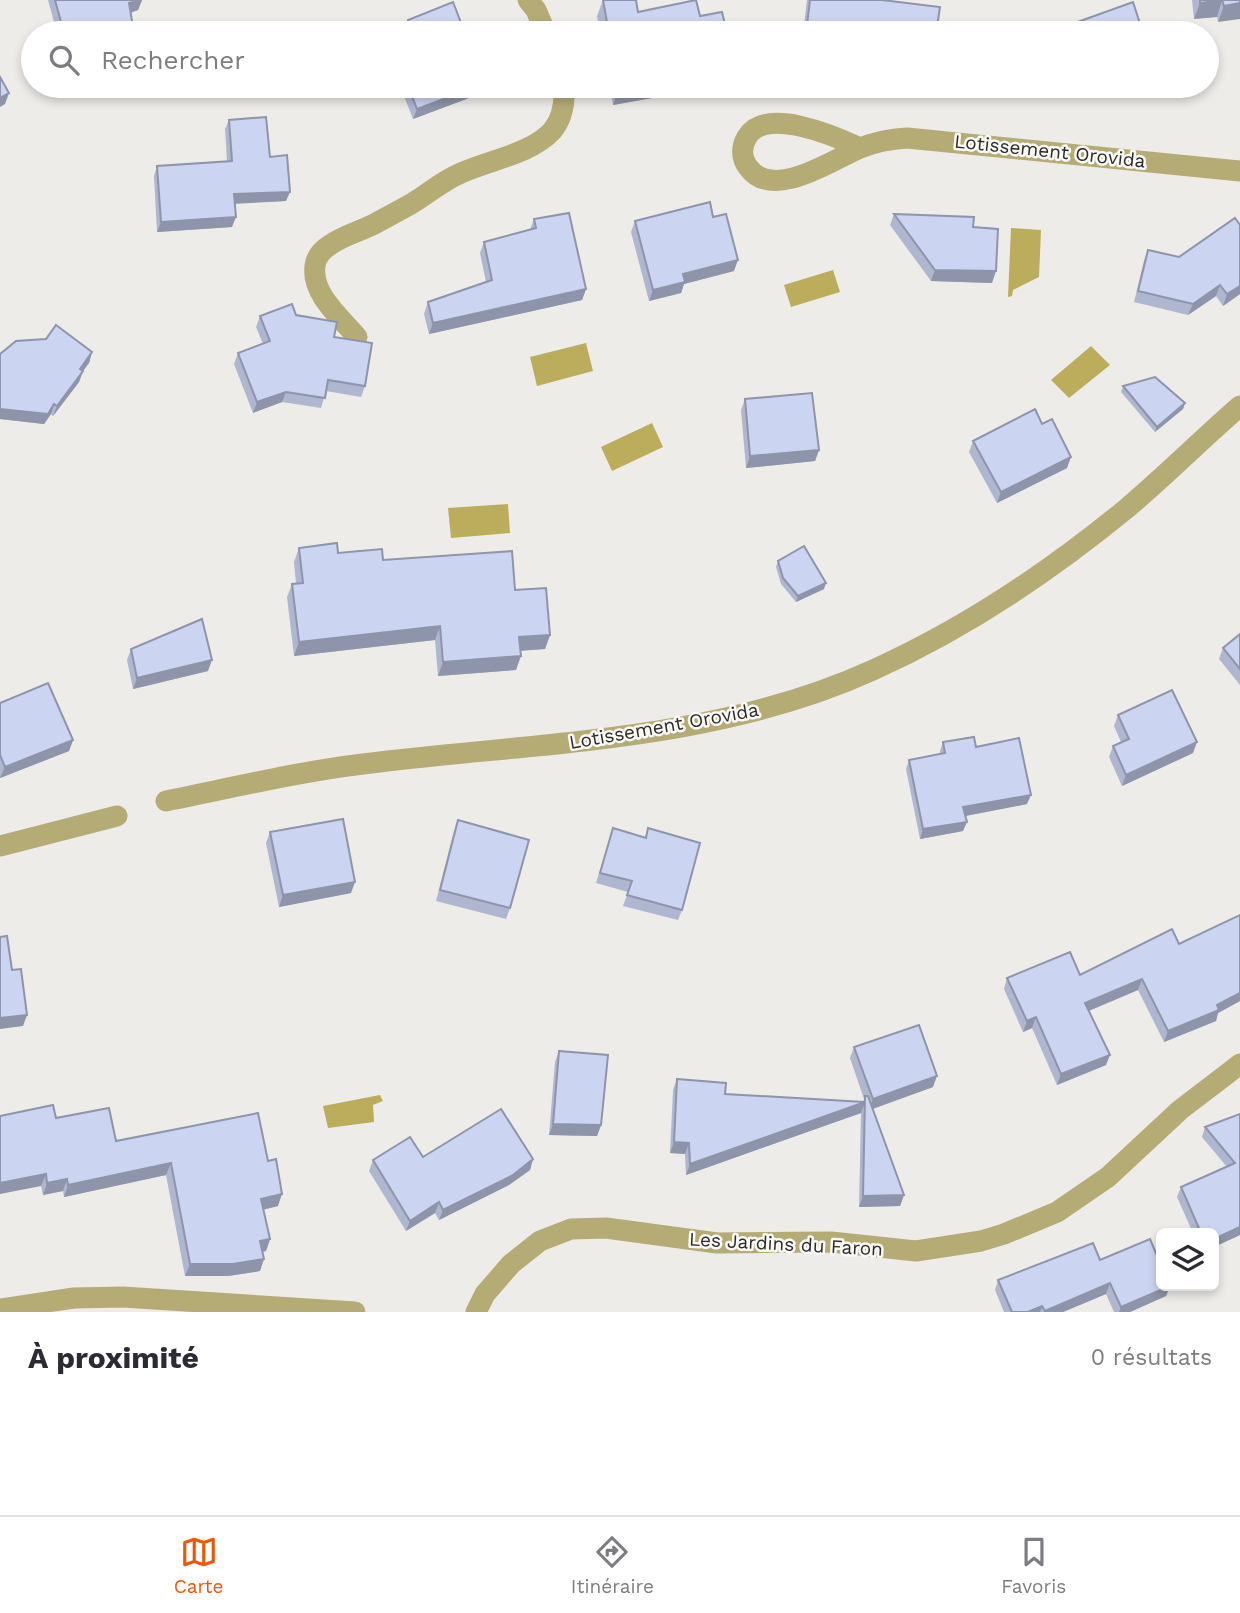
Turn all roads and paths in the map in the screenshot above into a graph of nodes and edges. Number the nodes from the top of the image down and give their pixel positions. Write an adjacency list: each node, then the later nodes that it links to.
1 (528, 0): 2 (street)
2 (541, 21)
3 (564, 98): 6 (street)
4 (860, 148): 4 (street, Lotissement Orovida); 5 (street, Lotissement Orovida)
5 (1240, 172)
6 (357, 337)
7 (1240, 406): 8 (street, Lotissement Orovida)
8 (166, 801)
9 (117, 816): 10 (street)
10 (0, 846)
11 (1240, 1064): 14 (street, Les Jardins du Faron)
12 (0, 1309): 13 (street)
13 (355, 1312)
14 (476, 1312)

